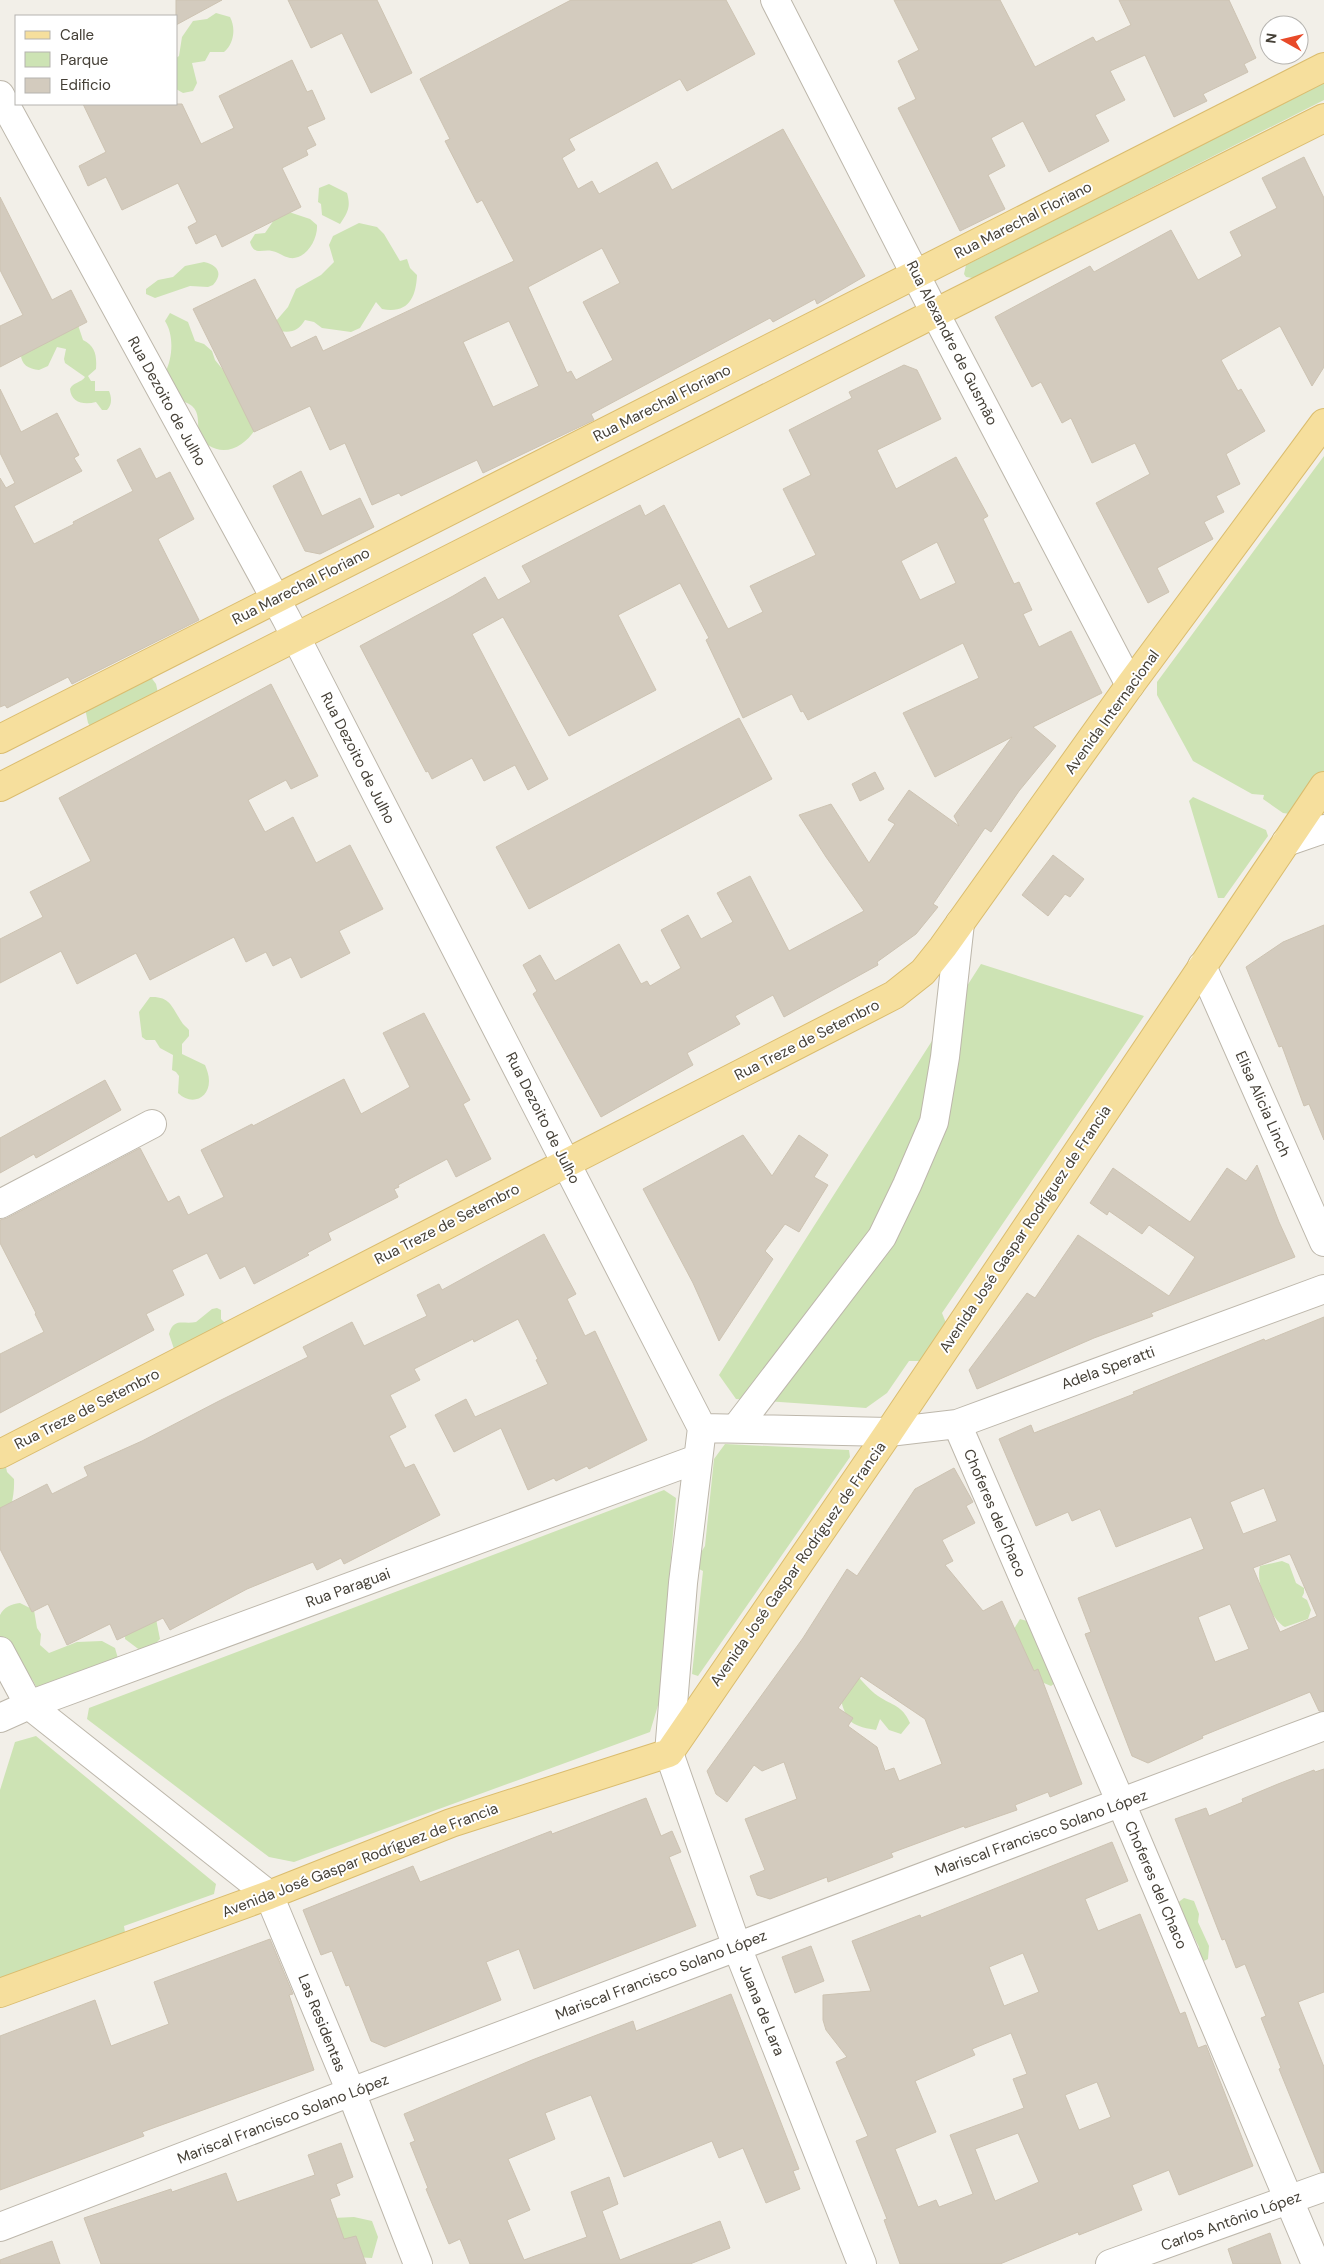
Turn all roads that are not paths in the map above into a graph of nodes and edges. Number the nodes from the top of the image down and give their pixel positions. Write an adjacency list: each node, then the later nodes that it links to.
1 (775, 0): 5 (street, Rua Alexandre de Gusmão)
2 (1324, 67): 5 (main road, Rua Marechal Floriano)
3 (0, 95): 10 (street, Rua Dezoito de Julho)
4 (1324, 118): 6 (main road)
5 (916, 274): 6 (street, Rua Alexandre de Gusmão); 7 (main road, Rua Marechal Floriano)
6 (935, 312): 8 (main road); 12 (street, Rua Alexandre de Gusmão)
7 (740, 364): 8 (main road); 10 (main road, Rua Marechal Floriano)
8 (758, 402): 11 (main road)
9 (1324, 422): 12 (main road, Avenida Internacional)
10 (275, 599): 11 (street, Rua Dezoito de Julho); 13 (main road, Rua Marechal Floriano)
11 (296, 637): 15 (main road); 24 (street, Rua Dezoito de Julho)
12 (1130, 685): 20 (main road, Avenida Internacional)
13 (53, 712): 14 (main road, Rua Marechal Floriano); 15 (main road)
14 (0, 739)
15 (73, 750): 17 (main road)
16 (1324, 786): 19 (main road, Avenida José Gaspar Rodríguez de Francia)
17 (0, 787)
18 (1324, 829): 19 (street)
19 (1286, 842): 21 (main road, Avenida José Gaspar Rodríguez de Francia)
20 (960, 923): 22 (main road, Avenida Internacional); 30 (street)
21 (1202, 966): 26 (street, Elisa Alicia Linch); 31 (main road, Avenida José Gaspar Rodríguez de Francia)
22 (894, 995): 24 (main road, Rua Treze de Setembro)
23 (152, 1124): 25 (street)
24 (566, 1163): 29 (street, Rua Dezoito de Julho); 32 (main road, Rua Treze de Setembro)
25 (0, 1204)
26 (1324, 1242)
27 (1324, 1289): 28 (street, Adela Speratti)
28 (957, 1424): 31 (street, Adela Speratti); 39 (street, Choferes del Chaco)
29 (702, 1428): 30 (street, Adela Speratti); 33 (street)
30 (736, 1428): 31 (street, Adela Speratti)
31 (889, 1432): 38 (main road, Avenida José Gaspar Rodríguez de Francia)
32 (0, 1454)
33 (697, 1459): 35 (street, Rua Paraguai); 38 (street)
34 (0, 1651): 35 (street)
35 (29, 1706): 36 (street, Rua Paraguai); 40 (street)
36 (0, 1718)
37 (1324, 1726): 39 (street, Mariscal Francisco Solano López)
38 (669, 1753): 40 (main road, Avenida José Gaspar Rodríguez de Francia); 41 (street, Juana de Lara)
39 (1121, 1803): 41 (street, Mariscal Francisco Solano López); 45 (street, Choferes del Chaco)
40 (269, 1895): 42 (main road, Avenida José Gaspar Rodríguez de Francia); 43 (street, Las Residentas)
41 (737, 1947): 43 (street, Mariscal Francisco Solano López); 48 (street, Juana de Lara)
42 (0, 1993)
43 (351, 2092): 46 (street, Mariscal Francisco Solano López); 47 (street, Las Residentas)
44 (1324, 2187): 45 (street, Carlos Antônio López)
45 (1290, 2200): 49 (street, Carlos Antônio López); 50 (street, Choferes del Chaco)
46 (0, 2227)
47 (418, 2264)
48 (862, 2264)
49 (1110, 2264)
50 (1316, 2264)

